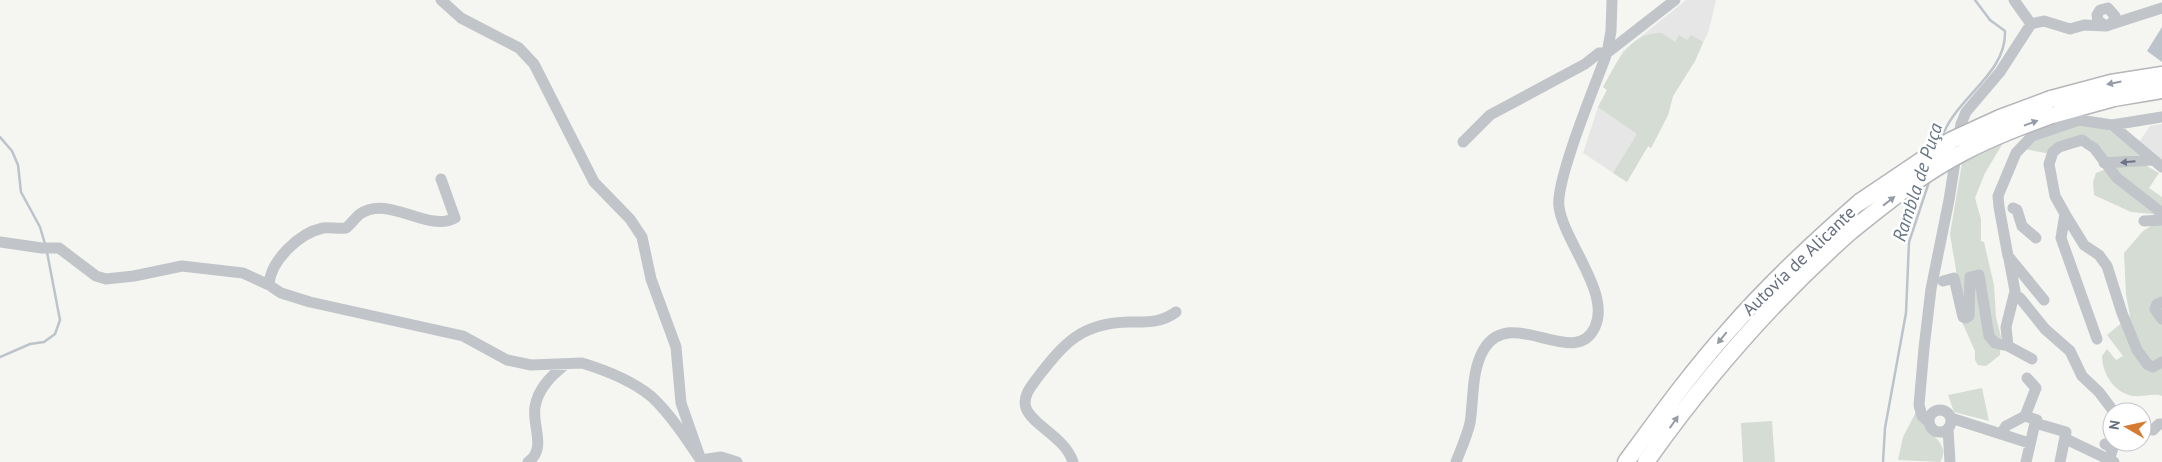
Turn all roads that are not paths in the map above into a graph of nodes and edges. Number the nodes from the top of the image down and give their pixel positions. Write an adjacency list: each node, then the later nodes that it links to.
1 (441, 0): 49 (street)
2 (1612, 0): 8 (street)
3 (1675, 0): 8 (street)
4 (2014, 0): 7 (street)
5 (2162, 8): 6 (street)
6 (2106, 12): 7 (street)
7 (2031, 24): 41 (street, bridge)
8 (1607, 53): 14 (street); 54 (street)
9 (2162, 75): 11 (highway, Autovía de Alicante, one-way to 11)
10 (2162, 90): 11 (highway, Autovía de Alicante)
11 (2051, 107): 55 (highway, Autovía de Alicante, one-way to 55, bridge); 56 (highway, Autovía de Alicante, one-way to 11, bridge)
12 (2162, 117): 13 (street)
13 (2112, 125): 15 (street); 26 (street)
14 (1463, 142)
15 (2152, 160): 16 (street, one-way to 16); 17 (street)
16 (2104, 163): 20 (street); 21 (street)
17 (2162, 167)
18 (441, 179): 28 (street)
19 (2013, 208): 24 (street)
20 (2162, 213)
21 (2065, 214): 34 (street); 38 (street)
22 (2162, 220): 23 (street)
23 (2144, 221)
24 (2036, 238)
25 (0, 242): 28 (street)
26 (2008, 256): 29 (street); 31 (street)
27 (1943, 281): 35 (street)
28 (269, 285): 37 (street)
29 (2014, 295): 31 (street); 35 (street)
30 (2162, 302): 33 (street)
31 (2027, 306): 40 (street)
32 (1176, 312): 53 (street)
33 (2162, 319)
34 (2098, 339)
35 (2008, 346): 36 (street)
36 (2032, 359)
37 (566, 364): 49 (street); 51 (street)
38 (2158, 365)
39 (2027, 378): 42 (street)
40 (2106, 402)
41 (1931, 417): 44 (street); 44 (street)
42 (2030, 419): 46 (street); 47 (street); 48 (street)
43 (2162, 424): 45 (street)
44 (1947, 426): 46 (street); 57 (street)
45 (2152, 430)
46 (2001, 434): 48 (street)
47 (2066, 435): 50 (street); 59 (street)
48 (2029, 443): 58 (street)
49 (702, 461): 52 (street)
50 (2111, 461)
51 (528, 462)
52 (738, 462)
53 (1073, 462)
54 (1456, 462)
55 (1626, 462)
56 (1646, 462)
57 (1950, 462)
58 (2026, 462)
59 (2060, 462)

